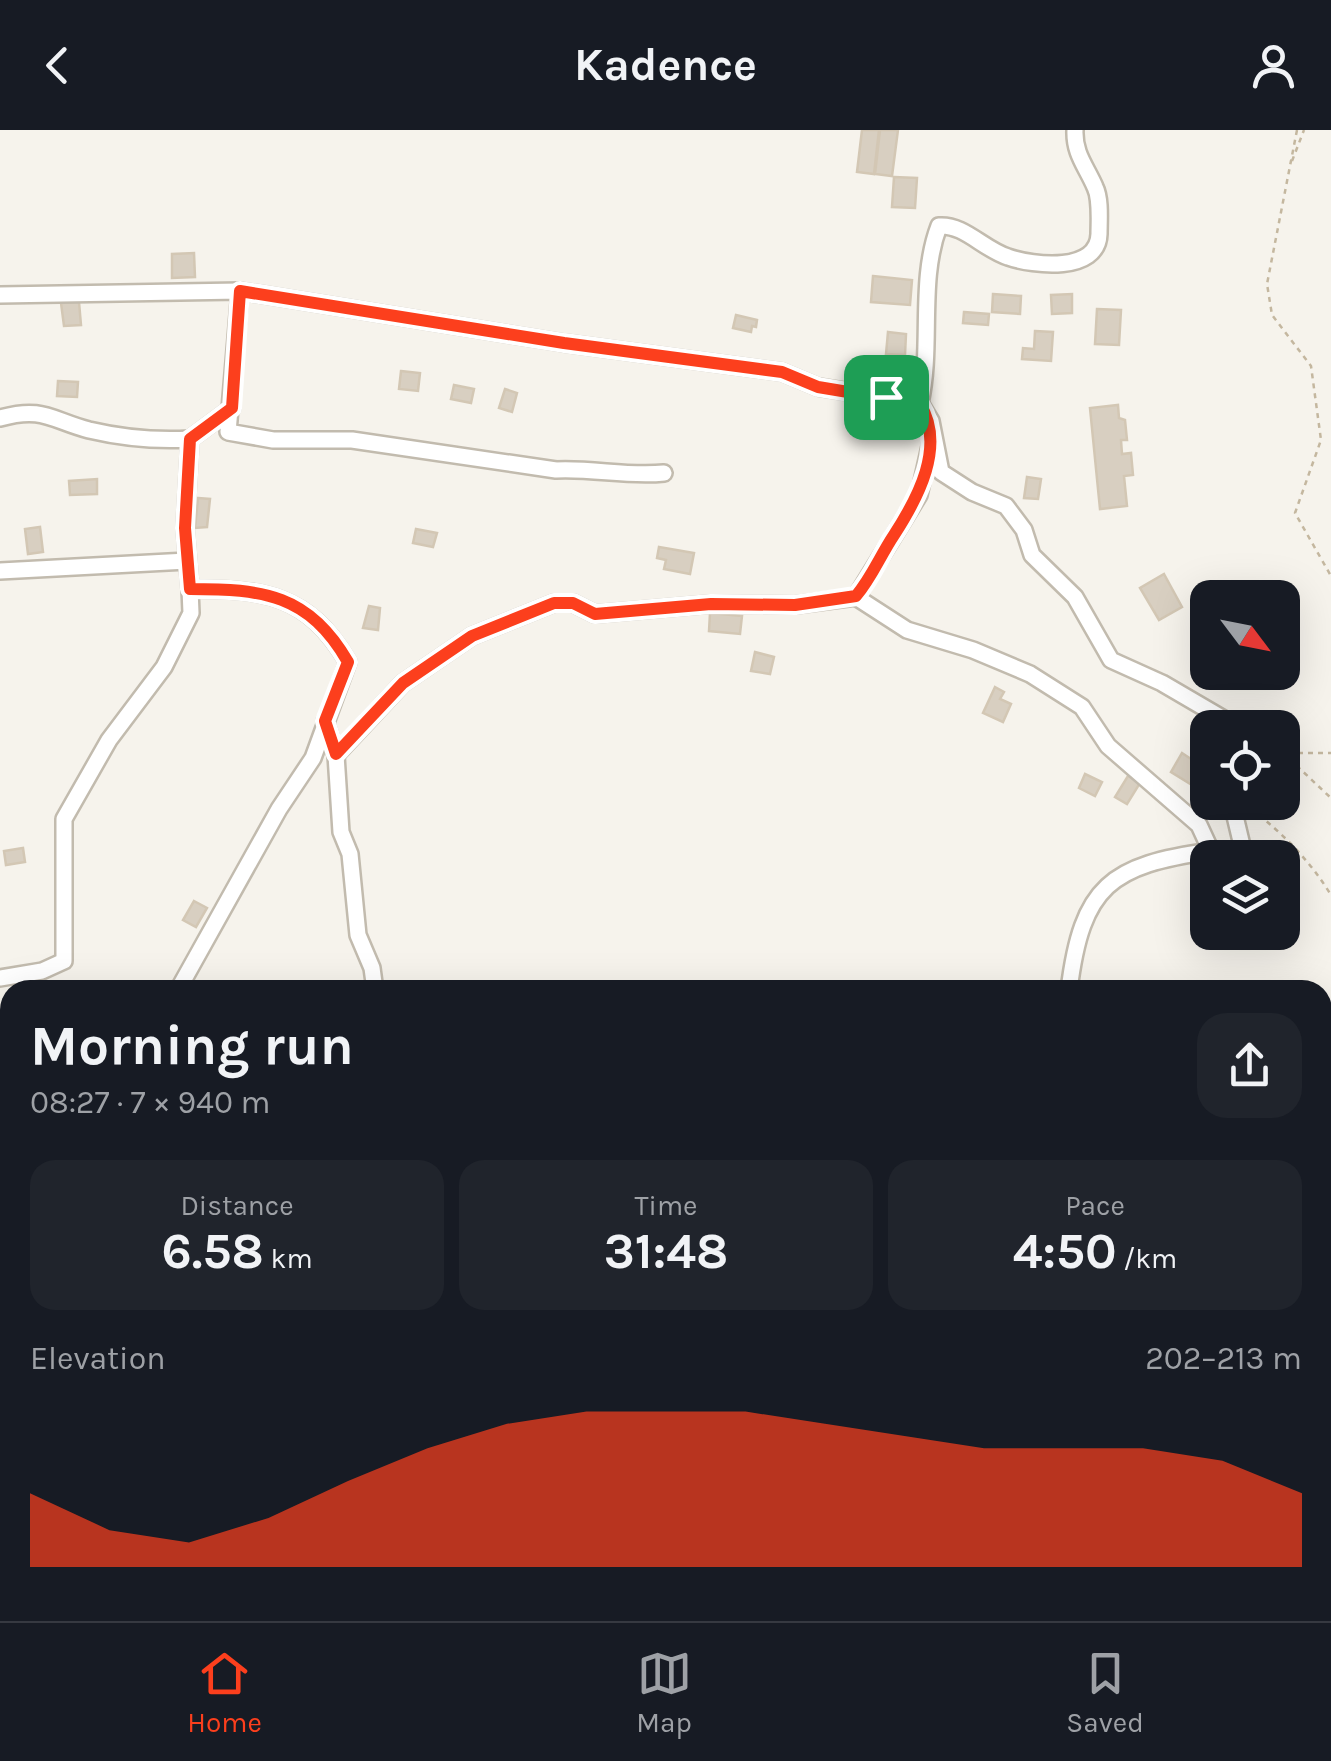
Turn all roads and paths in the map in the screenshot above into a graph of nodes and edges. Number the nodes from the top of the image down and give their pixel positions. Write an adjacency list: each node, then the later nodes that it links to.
1 (1074, 130): 7 (street)
2 (1296, 130): 4 (path)
3 (1304, 130): 4 (path)
4 (1289, 170): 15 (path)
5 (240, 291): 6 (street); 7 (street); 8 (street)
6 (0, 295)
7 (920, 404): 10 (street)
8 (232, 408): 11 (street); 12 (street)
9 (0, 418): 11 (street)
10 (932, 438): 17 (street); 18 (street)
11 (190, 439): 13 (street)
12 (664, 474)
13 (187, 561): 14 (street); 16 (street)
14 (0, 571)
15 (1331, 576)
16 (190, 589): 19 (street); 29 (street)
17 (856, 596): 22 (street); 26 (street)
18 (1208, 710)
19 (325, 721): 22 (street); 30 (street)
20 (1300, 752): 21 (path)
21 (1331, 753)
22 (336, 754): 31 (street)
23 (1300, 768): 24 (path)
24 (1331, 798)
25 (1264, 820): 28 (path)
26 (1208, 840)
27 (1190, 856): 32 (street)
28 (1331, 896)
29 (0, 978)
30 (184, 980)
31 (374, 980)
32 (1072, 980)

